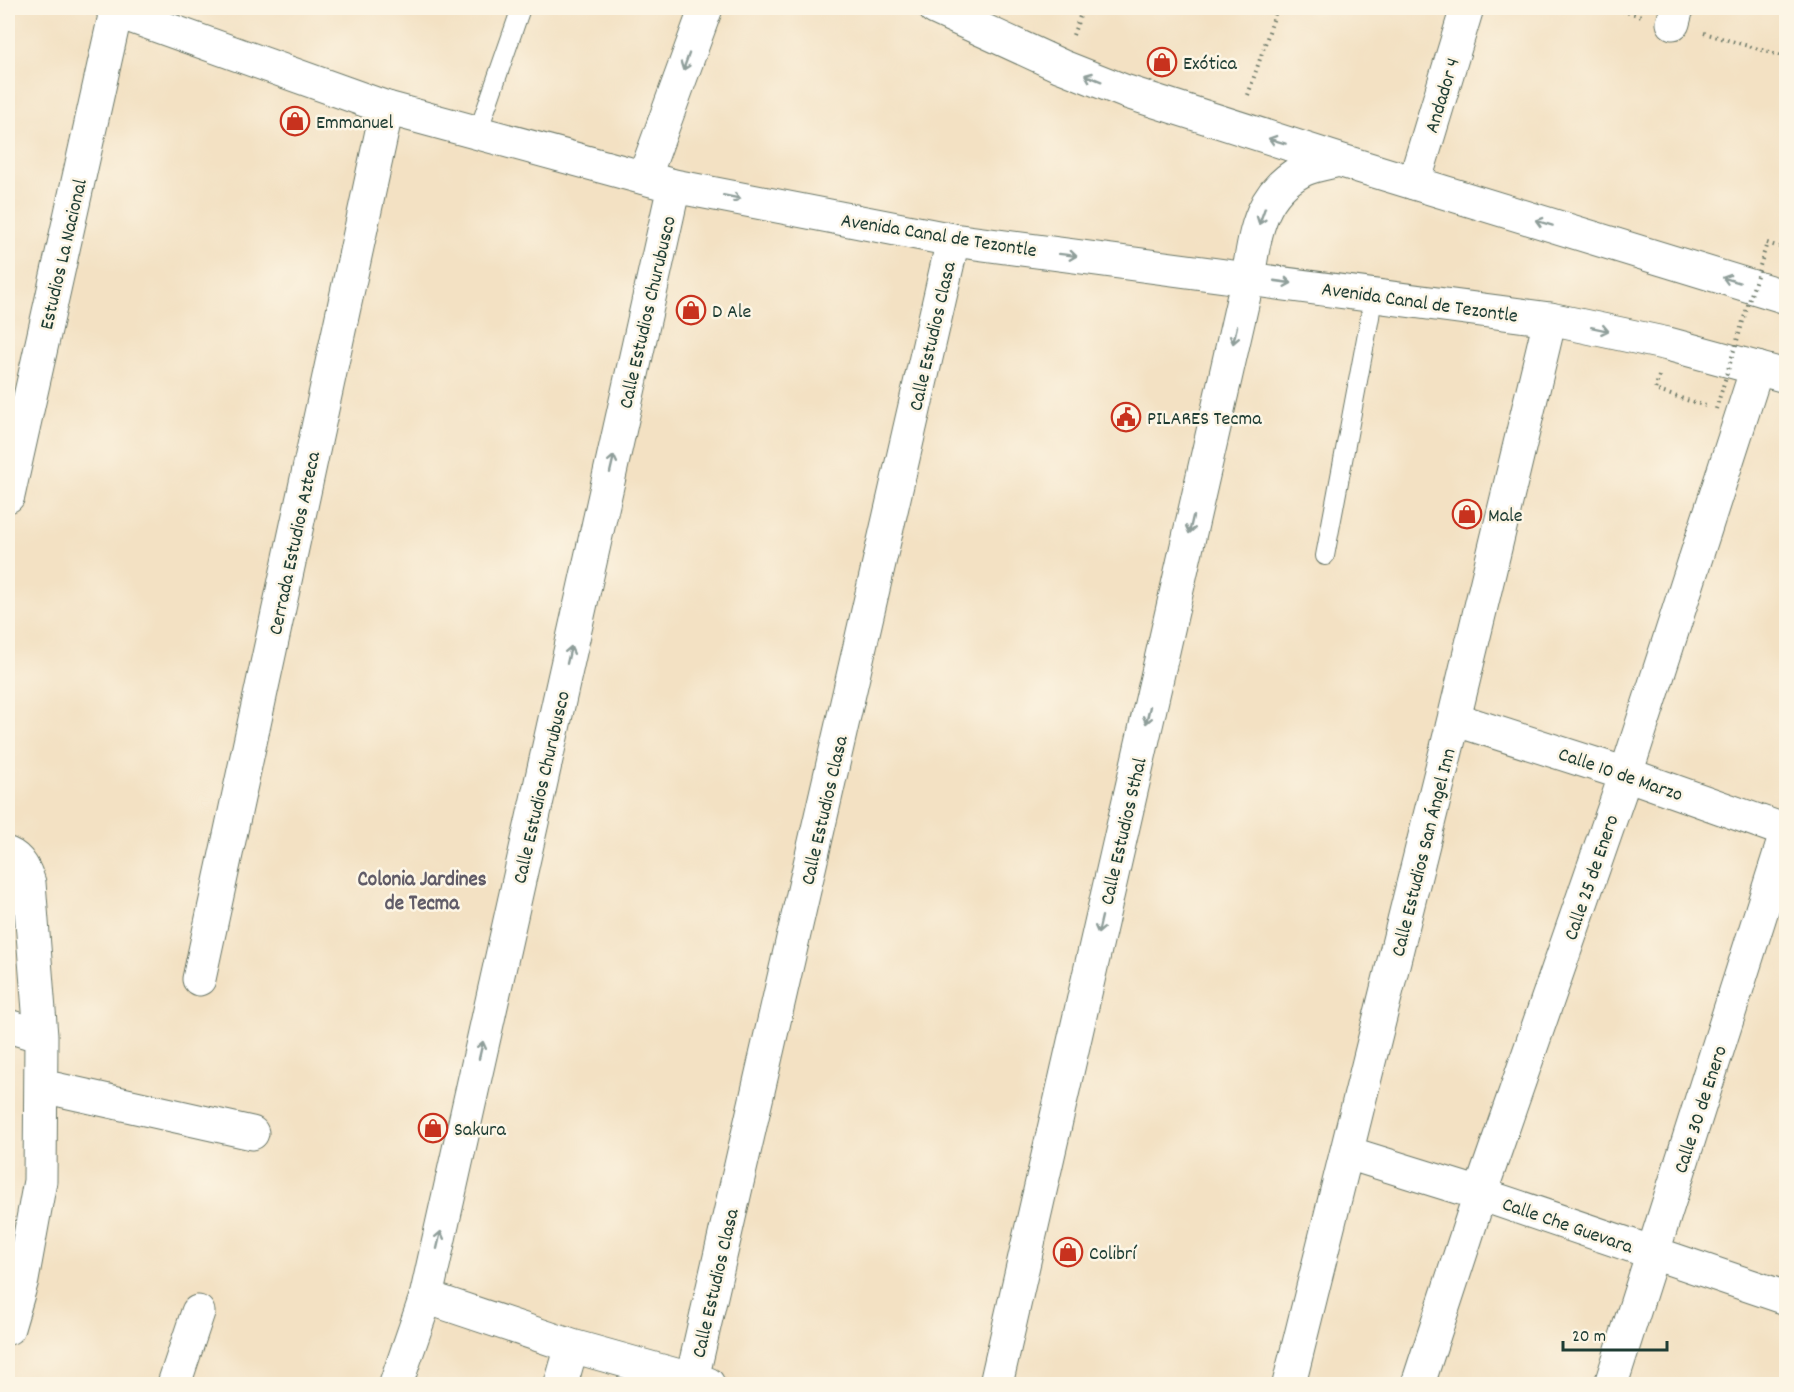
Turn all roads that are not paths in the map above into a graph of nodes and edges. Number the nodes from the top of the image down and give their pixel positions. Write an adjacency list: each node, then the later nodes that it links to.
1 (521, 8): 7 (lane)
2 (706, 8): 9 (street, Calle Estudios Churubusco, one-way to 9)
3 (935, 8): 8 (street, one-way to 3)
4 (1467, 8): 10 (street, Andador 4)
5 (114, 9): 6 (street, Avenida Canal de Tezontle); 17 (street, Estudios La Nacional)
6 (387, 108): 7 (street, Avenida Canal de Tezontle); 23 (street, Cerrada Estudios Azteca)
7 (478, 132): 9 (street, Avenida Canal de Tezontle)
8 (1339, 160): 10 (street); 12 (street, Calle Estudios Sthal, one-way to 12)
9 (659, 182): 11 (street, Avenida Canal de Tezontle, one-way to 11); 31 (street, Calle Estudios Churubusco, one-way to 9)
10 (1414, 183): 14 (street, one-way to 10)
11 (953, 240): 12 (street, Avenida Canal de Tezontle, one-way to 12); 36 (street, Calle Estudios Clasa)
12 (1248, 278): 13 (street, Avenida Canal de Tezontle, one-way to 13); 40 (street, Calle Estudios Sthal, one-way to 40)
13 (1373, 294): 15 (street, Avenida Canal de Tezontle); 18 (lane)
14 (1786, 297)
15 (1550, 318): 16 (street, Avenida Canal de Tezontle, one-way to 16); 19 (street, Calle Estudios San Ángel Inn)
16 (1772, 372): 20 (street, Calle 25 de Enero)
17 (8, 496)
18 (1325, 555)
19 (1455, 719): 20 (street, Calle 10 de Marzo); 28 (street, Calle Estudios San Ángel Inn)
20 (1626, 774): 21 (street, Calle 10 de Marzo); 29 (street, Calle 25 de Enero)
21 (1786, 832): 30 (street, Calle 30 de Enero)
22 (8, 854): 25 (street)
23 (199, 979)
24 (8, 1026): 25 (street)
25 (41, 1036): 26 (street)
26 (42, 1086): 27 (street); 34 (street)
27 (252, 1133)
28 (1348, 1153): 29 (street, Calle Che Guevara); 41 (street, Calle Estudios San Ángel Inn)
29 (1480, 1194): 30 (street, Calle Che Guevara); 42 (street, Calle 25 de Enero)
30 (1654, 1253): 32 (street, Calle Che Guevara); 43 (street, Calle 30 de Enero)
31 (426, 1297): 35 (street); 38 (street, Calle Estudios Churubusco)
32 (1786, 1298)
33 (198, 1312): 37 (street)
34 (8, 1328)
35 (572, 1346): 36 (street); 39 (street)
36 (700, 1382)
37 (174, 1384)
38 (396, 1384)
39 (561, 1384)
40 (996, 1384)
41 (1289, 1384)
42 (1418, 1384)
43 (1611, 1384)

